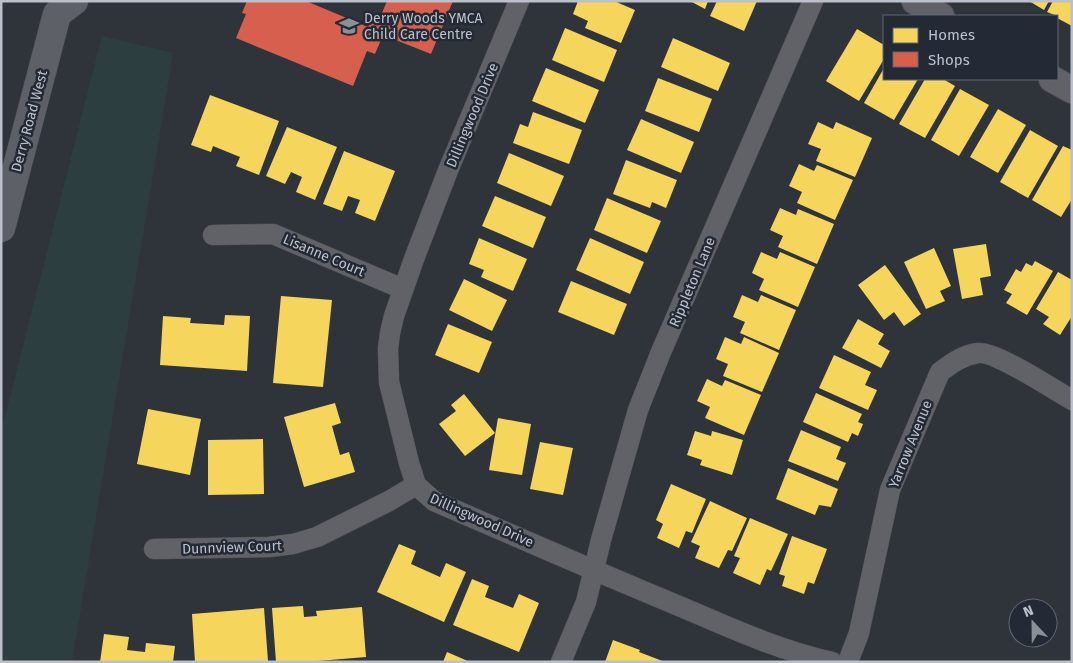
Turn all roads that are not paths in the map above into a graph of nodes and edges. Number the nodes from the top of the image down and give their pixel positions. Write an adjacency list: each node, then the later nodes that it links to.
1 (520, 1): 10 (street, Dillingwood Drive)
2 (813, 1): 14 (street, Rippleton Lane)
3 (915, 1): 5 (street)
4 (60, 5): 8 (main road, Derry Road West)
5 (940, 15)
6 (1054, 80): 7 (street)
7 (1072, 90)
8 (1, 228)
9 (213, 235): 10 (street, Lisanne Court)
10 (403, 289): 12 (street, Dillingwood Drive)
11 (1072, 400): 17 (street, Yarrow Avenue)
12 (416, 485): 13 (street, Dunnview Court); 14 (street, Dillingwood Drive)
13 (154, 549)
14 (594, 570): 15 (street, Rippleton Lane); 16 (street, Dillingwood Drive)
15 (561, 662)
16 (832, 662)
17 (848, 662)

